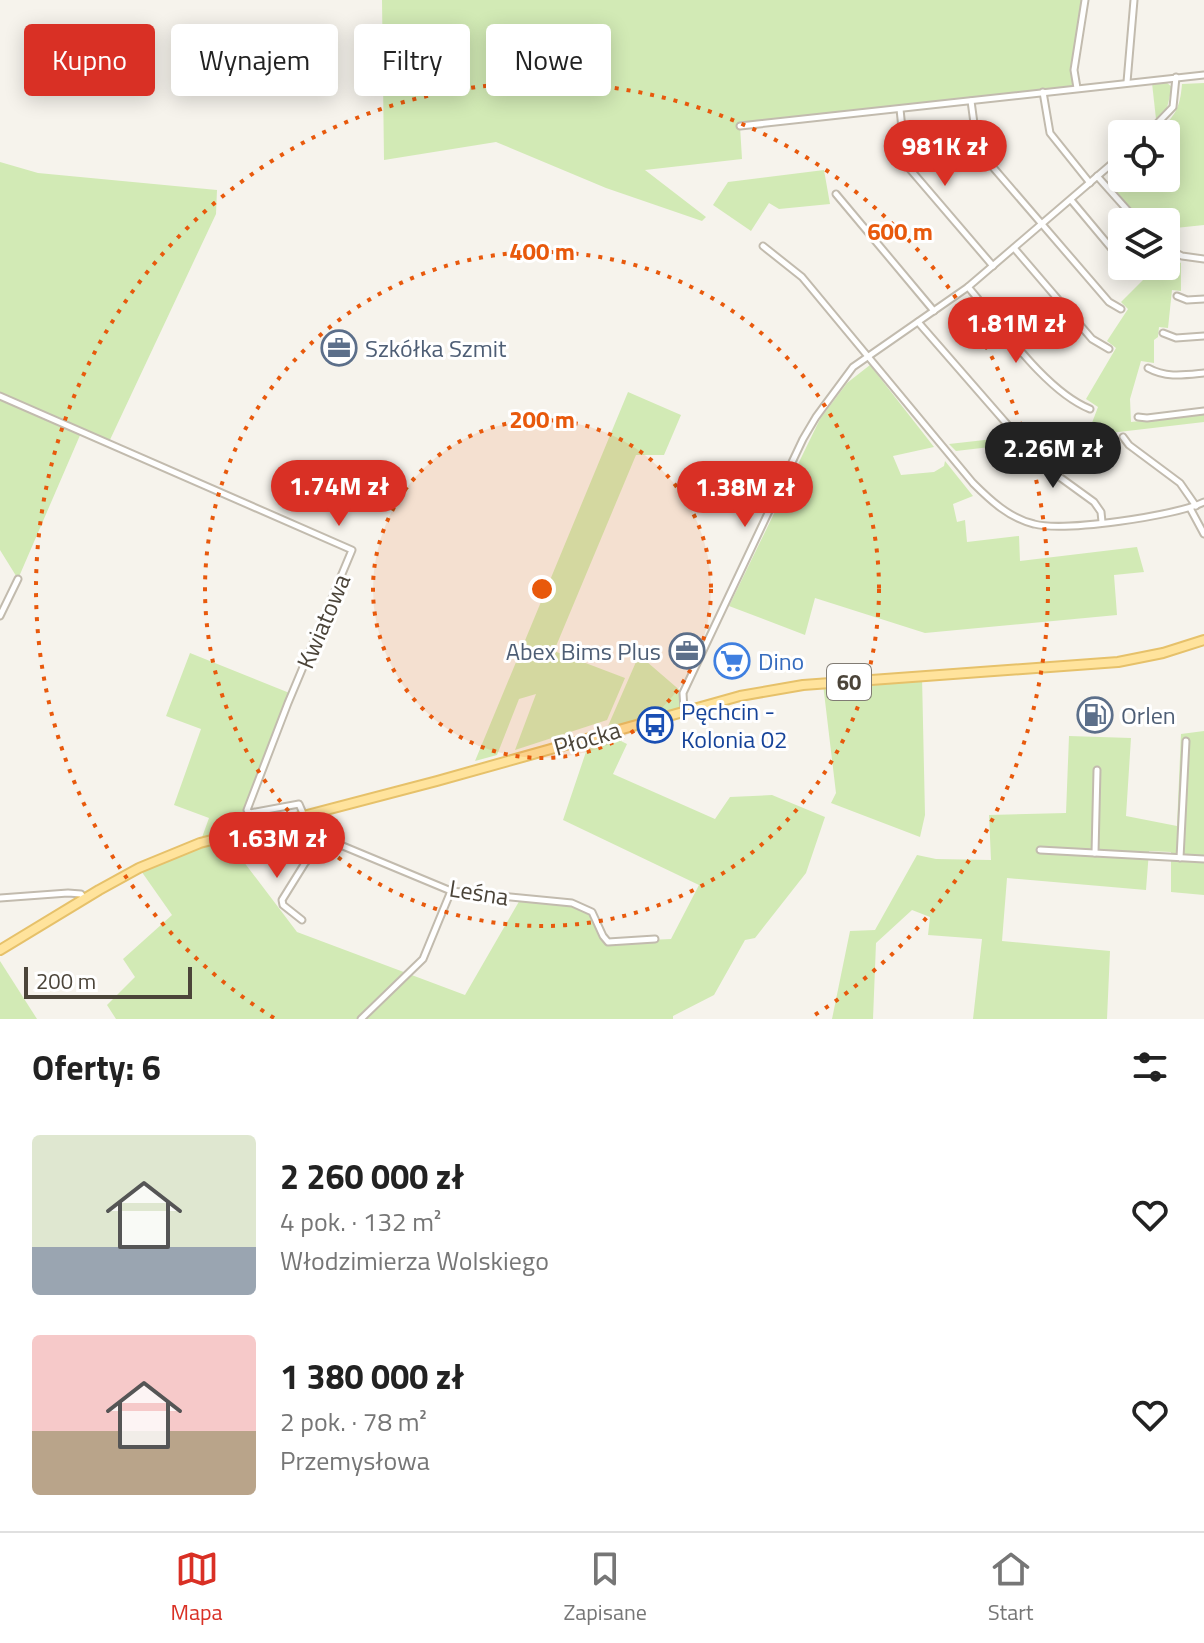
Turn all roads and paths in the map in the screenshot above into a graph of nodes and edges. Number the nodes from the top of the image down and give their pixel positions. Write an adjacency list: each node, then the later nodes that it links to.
1 (1085, 0): 6 (street)
2 (1134, 0): 5 (street)
3 (1204, 75): 4 (street)
4 (1176, 77): 5 (street); 10 (street)
5 (1127, 82): 6 (street)
6 (1077, 88): 7 (street)
7 (1043, 92): 8 (street); 14 (street)
8 (971, 101): 9 (street); 18 (street)
9 (900, 109): 11 (street); 24 (street)
10 (1163, 120)
11 (740, 126)
12 (1108, 167): 13 (street)
13 (1097, 176): 14 (street); 17 (street)
14 (1090, 183): 16 (street)
15 (836, 194): 29 (street)
16 (1071, 200): 18 (street); 19 (street)
17 (1126, 208)
18 (1042, 225): 21 (street); 28 (street)
19 (1108, 244)
20 (763, 246): 34 (street)
21 (1014, 248): 24 (street); 33 (street)
22 (1180, 255): 23 (street)
23 (1204, 259)
24 (993, 266): 25 (street)
25 (968, 287): 29 (street); 38 (street)
26 (1177, 296): 27 (street)
27 (1204, 299)
28 (1121, 309)
29 (934, 311): 30 (street)
30 (918, 322): 34 (street); 41 (street)
31 (1163, 333): 32 (street)
32 (1204, 336)
33 (1109, 349)
34 (869, 355): 46 (street); 51 (street)
35 (1148, 368): 36 (street)
36 (1204, 373)
37 (0, 396): 54 (street, Kwiatowa)
38 (1090, 409)
39 (1204, 411): 40 (street)
40 (1138, 417)
41 (1013, 431)
42 (1123, 437): 45 (street)
43 (1026, 448): 46 (street)
44 (1204, 502): 45 (street)
45 (1193, 507): 46 (street); 47 (street)
46 (1102, 522)
47 (1204, 534)
48 (18, 579): 49 (street)
49 (0, 616)
50 (1204, 640): 51 (main road, Płocka / 60)
51 (684, 710): 54 (main road, Płocka / 60)
52 (1186, 741): 58 (street)
53 (1097, 770): 57 (street)
54 (304, 814): 55 (street, Leśna); 62 (main road, Płocka / 60)
55 (326, 839): 60 (street, Leśna); 63 (street)
56 (1040, 850): 57 (street)
57 (1095, 853): 58 (street)
58 (1180, 858): 59 (street)
59 (1204, 859)
60 (451, 891): 64 (street, Leśna); 66 (street)
61 (0, 898): 62 (street)
62 (85, 899): 65 (main road, Płocka / 60)
63 (302, 920)
64 (655, 939)
65 (0, 950)
66 (361, 1019)

